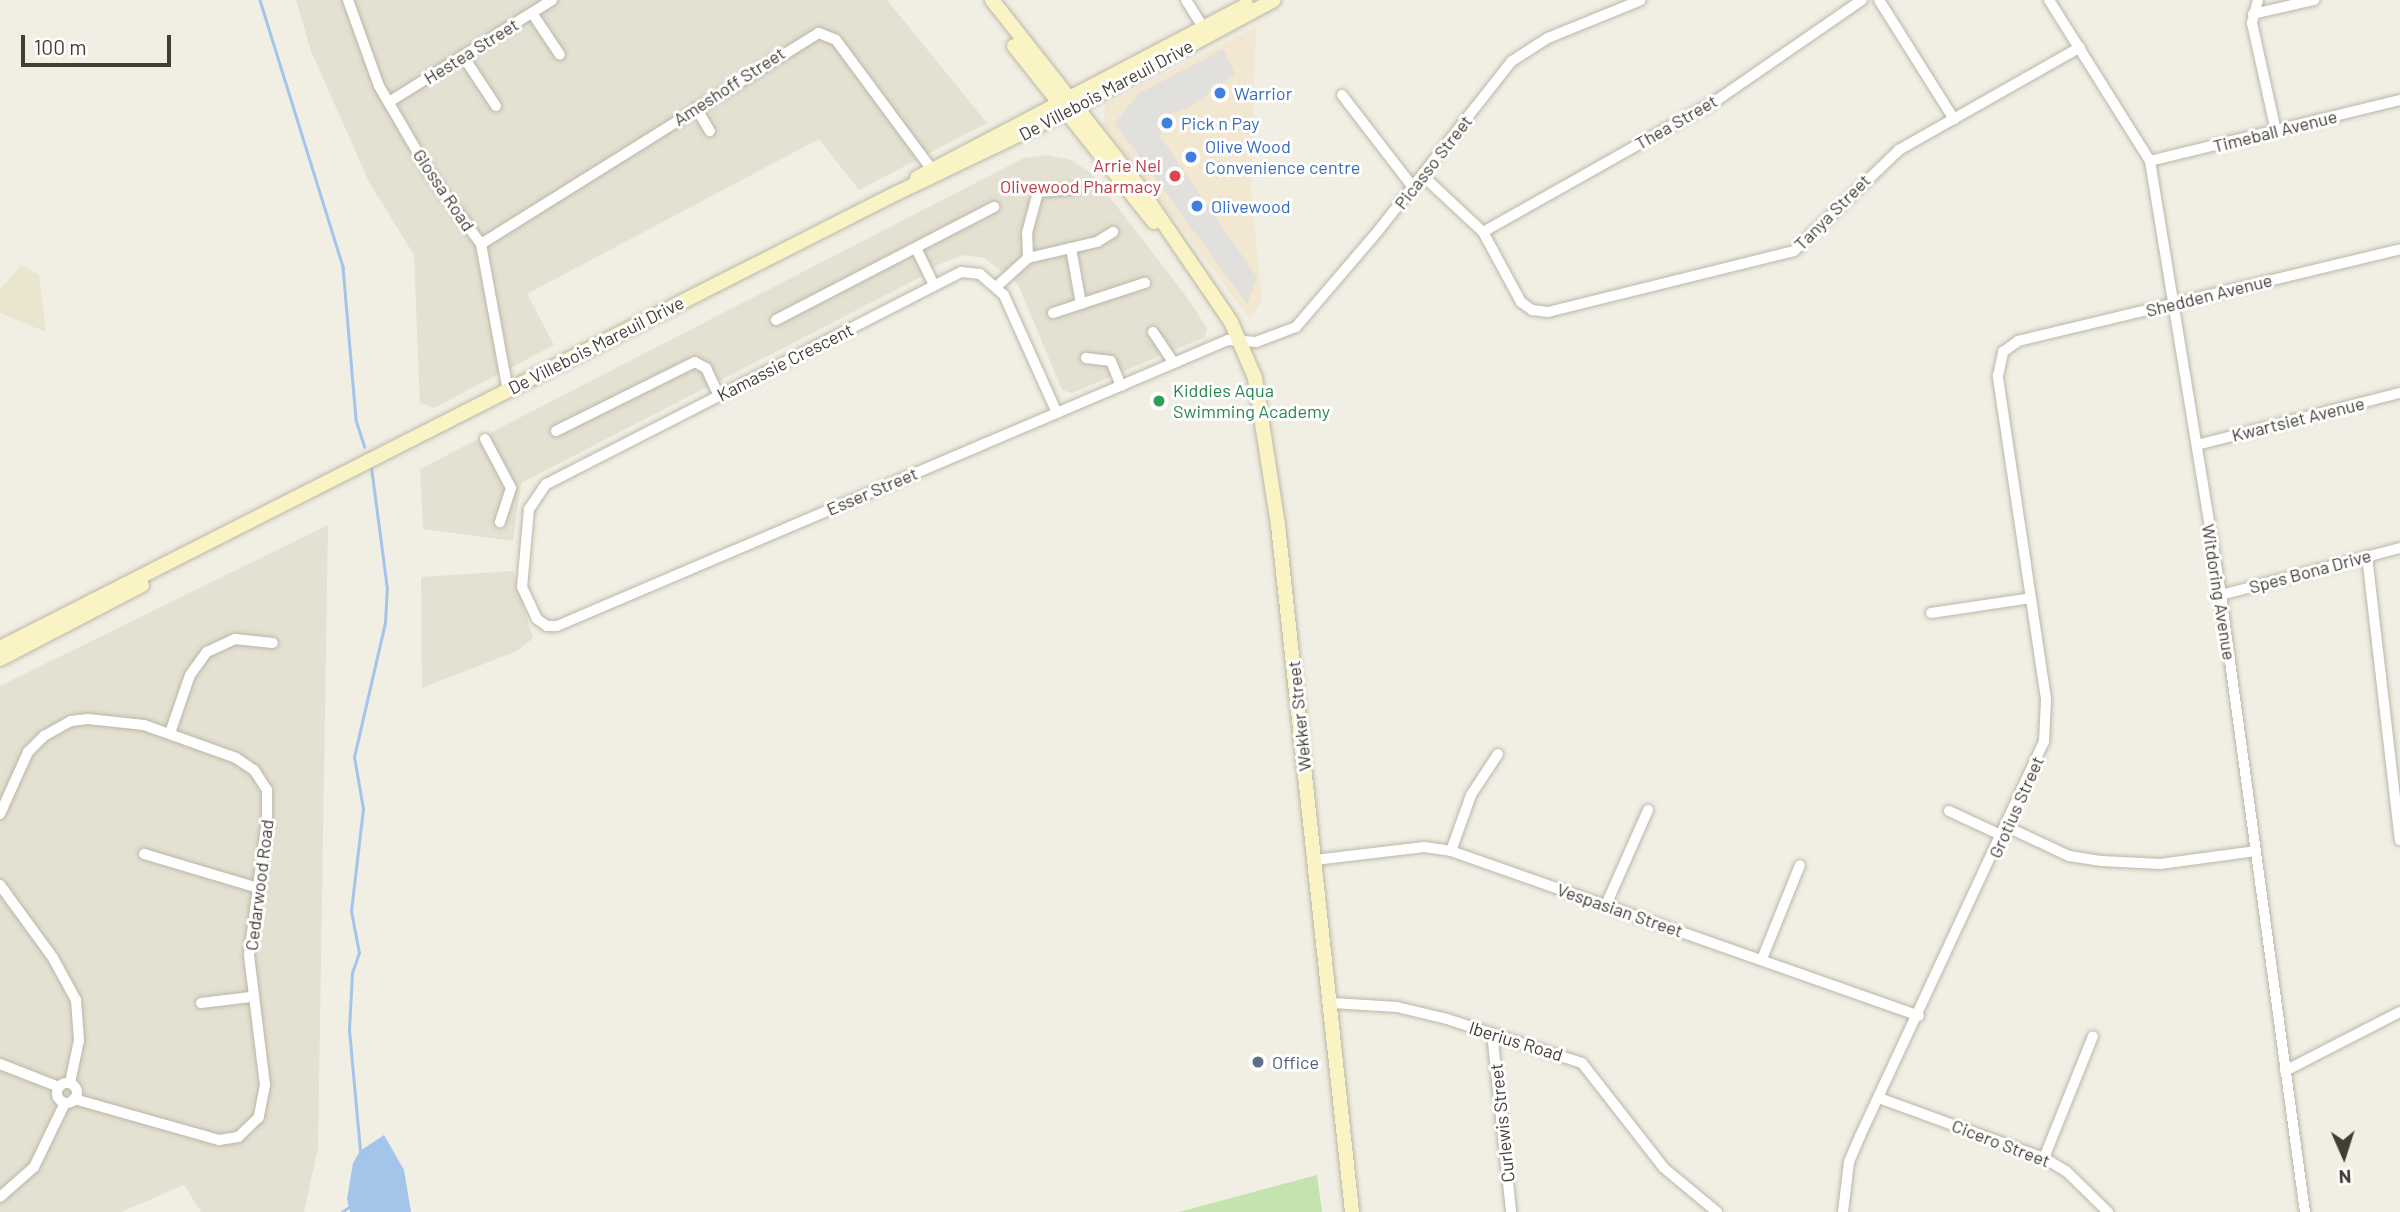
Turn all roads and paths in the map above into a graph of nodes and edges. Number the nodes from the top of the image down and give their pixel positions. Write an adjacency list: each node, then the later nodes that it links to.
1 (348, 0): 22 (street, Glossa Road)
2 (552, 0): 14 (street, Hestea Street)
3 (981, 0): 24 (main road, Wekker Street)
4 (992, 0): 24 (main road, Wekker Street)
5 (1186, 0): 16 (street)
6 (1256, 0): 16 (main road, De Villebois Mareuil Drive)
7 (1275, 0): 16 (main road, De Villebois Mareuil Drive)
8 (1641, 0): 31 (street, Picasso Street)
9 (1862, 0): 36 (street, Thea Street)
10 (1879, 0): 26 (street)
11 (2049, 0): 17 (street, Witdoring Avenue)
12 (2258, 0): 15 (street)
13 (2314, 0): 15 (street)
14 (532, 13): 18 (street); 19 (street, Hestea Street)
15 (2253, 14): 28 (street)
16 (1206, 32): 24 (main road, De Villebois Mareuil Drive)
17 (2080, 47): 26 (street, Tanya Street); 29 (street, Witdoring Avenue)
18 (560, 55)
19 (463, 56): 22 (street, Hestea Street); 23 (street)
20 (1342, 94): 32 (street)
21 (2400, 100): 28 (street, Timeball Avenue)
22 (389, 102): 37 (street, Glossa Road)
23 (496, 106)
24 (1066, 106): 30 (main road, De Villebois Mareuil Drive); 51 (main road, Wekker Street)
25 (696, 108): 27 (street); 30 (street, Ameshoff Street); 37 (street, Ameshoff Street)
26 (1954, 119): 36 (street, Tanya Street)
27 (710, 131)
28 (2276, 131): 29 (street, Timeball Avenue)
29 (2150, 162): 46 (street, Witdoring Avenue)
30 (934, 173): 55 (main road, De Villebois Mareuil Drive)
31 (1422, 175): 32 (street, Picasso Street); 36 (street)
32 (1412, 186): 51 (street, Picasso Street)
33 (1076, 189): 41 (street)
34 (994, 208): 38 (street)
35 (1113, 232): 39 (street)
36 (1483, 232)
37 (481, 244): 55 (street, Glossa Road)
38 (916, 248): 43 (street); 48 (street)
39 (1071, 248): 41 (street); 45 (street)
40 (2400, 250): 46 (street, Shedden Avenue)
41 (1028, 258): 44 (street)
42 (1146, 283): 45 (street)
43 (934, 285): 44 (street, Kamassie Crescent); 57 (street, Kamassie Crescent)
44 (996, 287): 58 (street, Kamassie Crescent)
45 (1081, 304): 47 (street)
46 (2172, 304): 50 (street, Shedden Avenue); 61 (street, Witdoring Avenue)
47 (1053, 313)
48 (776, 320)
49 (1153, 332): 53 (street)
50 (2018, 341): 67 (street, Grotius Street)
51 (1242, 343): 53 (street, Esser Street); 82 (main road, Wekker Street)
52 (1086, 358): 54 (street)
53 (1174, 363): 54 (street, Esser Street)
54 (1121, 386): 58 (street, Esser Street)
55 (508, 391): 71 (main road, De Villebois Mareuil Drive)
56 (2400, 393): 61 (street, Kwartsiet Avenue)
57 (719, 396): 59 (street); 63 (street, Kamassie Crescent)
58 (1057, 413): 63 (street, Esser Street)
59 (556, 431)
60 (485, 439): 62 (street)
61 (2197, 445): 68 (street, Witdoring Avenue)
62 (512, 496): 63 (street); 64 (street)
63 (532, 499)
64 (500, 522)
65 (2400, 548): 66 (street, Spes Bona Drive)
66 (2367, 556): 68 (street, Spes Bona Drive); 78 (street)
67 (2030, 595): 69 (street); 77 (street, Grotius Street)
68 (2221, 595): 80 (street, Witdoring Avenue)
69 (1935, 609)
70 (273, 643): 72 (street)
71 (3, 654)
72 (170, 733): 74 (street, Cedarwood Road); 85 (street, Cedarwood Road)
73 (1498, 754): 79 (street)
74 (1, 808)
75 (1648, 810): 86 (street)
76 (1949, 811): 77 (street)
77 (2005, 831): 80 (street); 92 (street, Grotius Street)
78 (2400, 840)
79 (1451, 851): 82 (street, Vespasian Street); 86 (street, Vespasian Street)
80 (2256, 851): 96 (street, Witdoring Avenue)
81 (144, 854): 85 (street)
82 (1315, 860): 90 (main road, Wekker Street)
83 (1800, 865): 87 (street)
84 (0, 885): 97 (street)
85 (255, 887): 88 (street, Cedarwood Road)
86 (1606, 905): 87 (street, Vespasian Street)
87 (1762, 959): 92 (street, Vespasian Street)
88 (251, 997): 89 (street); 99 (street, Cedarwood Road)
89 (201, 1003)
90 (1333, 1003): 93 (street, Iberius Road); 103 (main road, Wekker Street)
91 (2400, 1012): 96 (street)
92 (1919, 1016): 98 (street, Grotius Street)
93 (1492, 1033): 102 (street, Iberius Road); 104 (street, Curlewis Street)
94 (2093, 1036): 100 (street)
95 (0, 1064): 97 (street)
96 (2286, 1071): 107 (street, Witdoring Avenue)
97 (65, 1085): 99 (street); 99 (street)
98 (1879, 1098): 100 (street, Cicero Street); 105 (street, Grotius Street)
99 (70, 1101): 101 (street)
100 (2044, 1158): 106 (street, Cicero Street)
101 (0, 1197)
102 (1712, 1211)
103 (1352, 1212)
104 (1511, 1212)
105 (1843, 1212)
106 (2108, 1212)
107 (2305, 1212)

